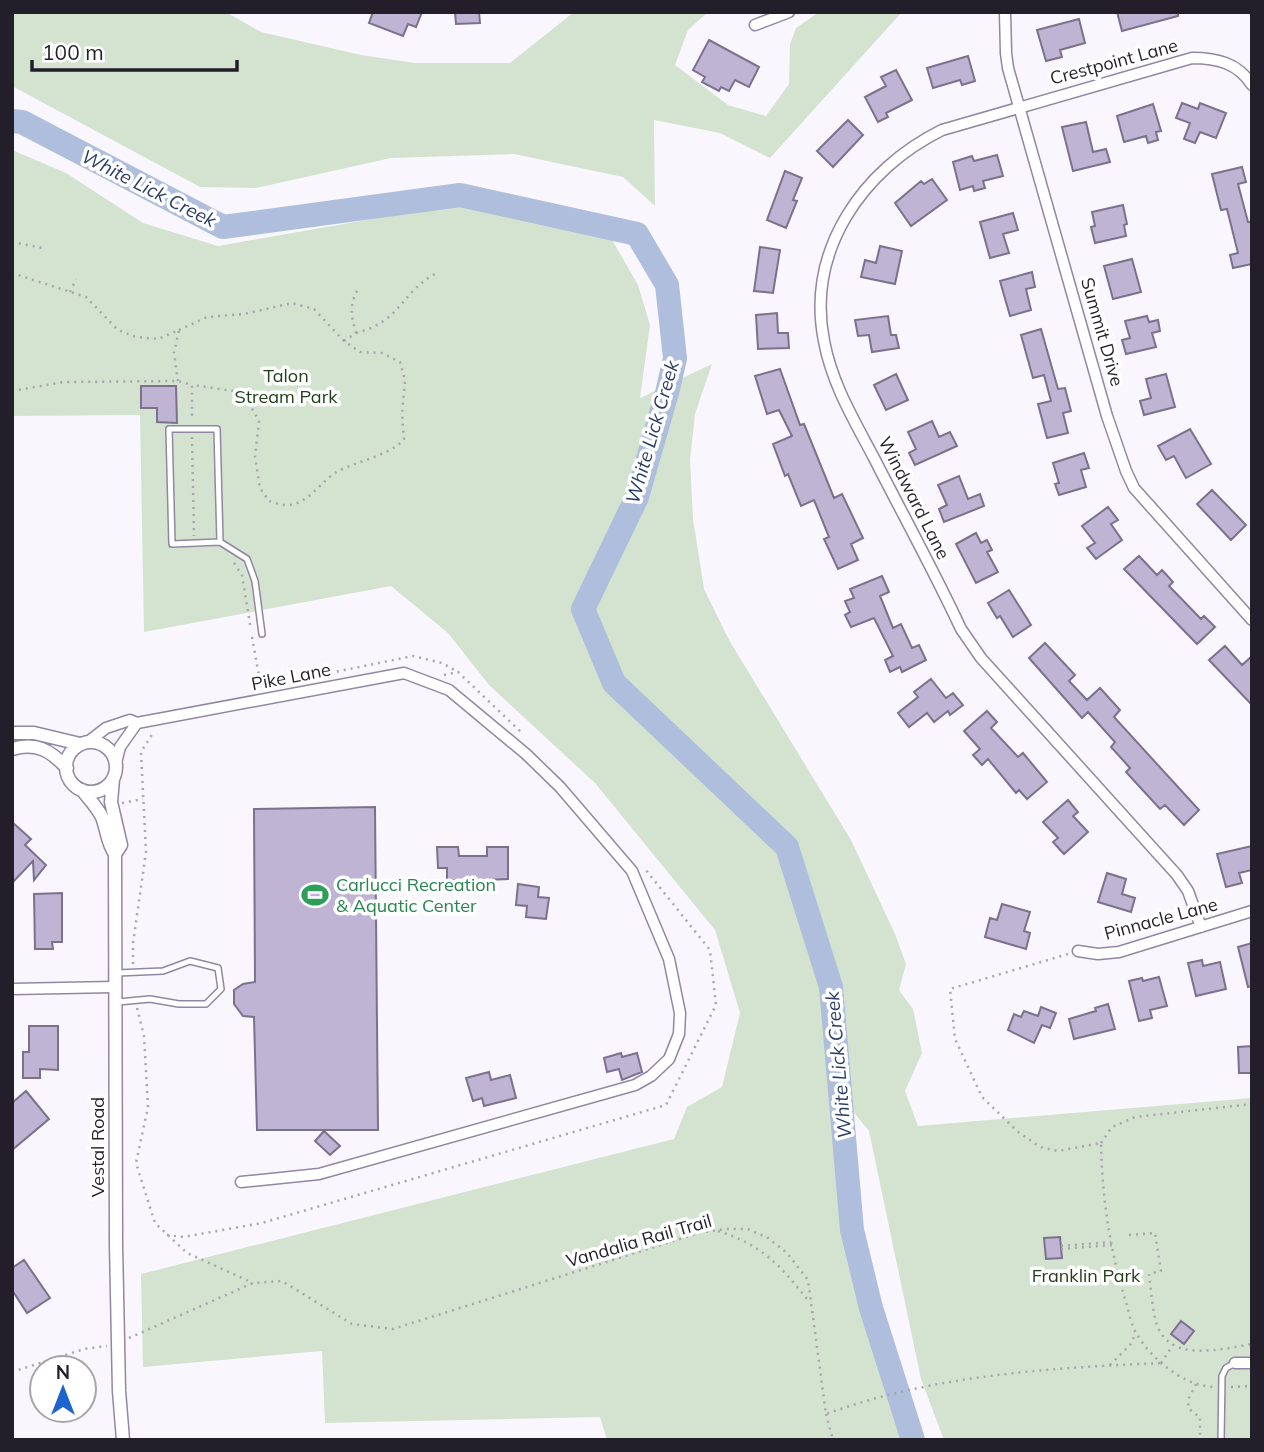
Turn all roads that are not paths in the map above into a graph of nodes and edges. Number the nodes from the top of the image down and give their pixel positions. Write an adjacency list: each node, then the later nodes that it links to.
1 (789, 12): 3 (street)
2 (1004, 12): 5 (street, Summit Drive)
3 (755, 25)
4 (1252, 85): 5 (street, Crestpoint Lane)
5 (1020, 106): 7 (street, Summit Drive); 19 (street, Windward Lane)
6 (220, 542): 6 (lane); 8 (lane)
7 (1252, 620)
8 (262, 634)
9 (137, 723): 11 (street, Pike Lane); 13 (street); 25 (street, Pike Lane)
10 (12, 733): 11 (street)
11 (84, 743): 13 (street); 14 (street)
12 (12, 749): 14 (street)
13 (116, 763): 15 (street)
14 (66, 768): 16 (street)
15 (113, 779): 16 (street); 17 (street, Vestal Road)
16 (82, 790): 17 (street, Vestal Road)
17 (115, 854): 21 (street, Vestal Road)
18 (1252, 911): 19 (street, Pinnacle Lane)
19 (1201, 927): 20 (street, Pinnacle Lane)
20 (1078, 951)
21 (114, 973): 22 (street, Vestal Road); 24 (lane)
22 (114, 987): 23 (street); 24 (street, Vestal Road)
23 (12, 989)
24 (114, 1002): 28 (street, Vestal Road)
25 (241, 1182)
26 (1235, 1363): 27 (street); 29 (lane)
27 (1252, 1363)
28 (123, 1440)
29 (1221, 1440)

